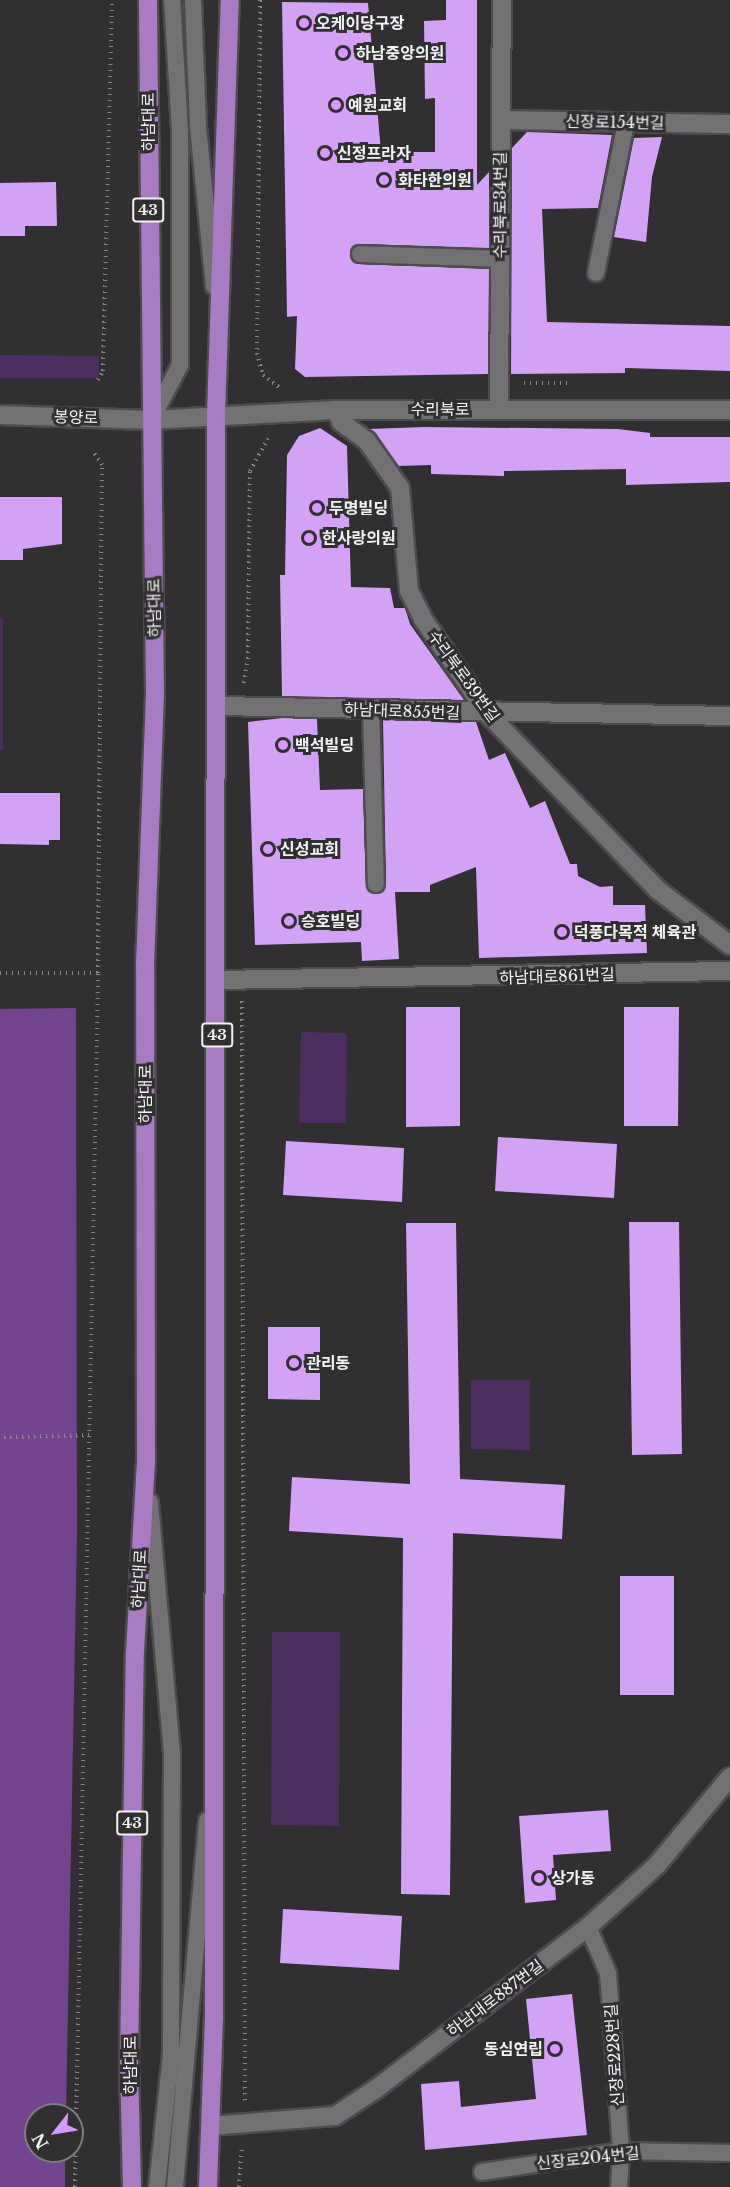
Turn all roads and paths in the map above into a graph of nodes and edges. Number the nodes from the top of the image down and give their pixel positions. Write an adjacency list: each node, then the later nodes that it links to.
1 (112, 0): 15 (path)
2 (148, 0): 22 (main road, 하남대로 / 43)
3 (172, 0): 22 (lane)
4 (193, 0): 14 (lane)
5 (230, 0): 14 (main road, 43)
6 (260, 0): 16 (path)
7 (502, 0): 8 (street, 수리북로34번길)
8 (501, 120): 9 (street, 신장로154번길); 12 (street, 수리북로34번길)
9 (626, 123): 10 (street, 신장로154번길); 13 (lane)
10 (730, 124)
11 (360, 254): 12 (lane)
12 (500, 259): 17 (street, 수리북로34번길)
13 (596, 273)
14 (218, 317): 21 (main road, 43)
15 (98, 380)
16 (278, 387)
17 (499, 409): 18 (street, 수리북로); 19 (street, 수리북로)
18 (730, 410)
19 (336, 411): 21 (street, 수리북로); 28 (street, 수리북로39번길)
20 (0, 415): 22 (street, 봉양로)
21 (216, 415): 22 (street, 수리북로); 25 (main road, 43)
22 (151, 420): 39 (main road, 하남대로 / 43)
23 (277, 433): 26 (path)
24 (94, 452): 34 (path)
25 (218, 705): 26 (street, 하남대로855번길); 36 (main road, 43)
26 (237, 707): 27 (street, 하남대로855번길)
27 (371, 710): 28 (street, 하남대로855번길); 30 (lane)
28 (488, 714): 29 (street, 하남대로855번길); 31 (street, 수리북로39번길)
29 (730, 716)
30 (376, 884)
31 (730, 945)
32 (730, 971): 35 (street, 하남대로861번길)
33 (0, 973): 34 (path)
34 (98, 973): 37 (path)
35 (241, 979): 36 (street, 하남대로861번길); 43 (path)
36 (217, 980): 40 (main road, 43)
37 (92, 1436): 38 (path); 48 (path)
38 (4, 1437)
39 (146, 1460): 49 (main road, 하남대로 / 43); 50 (lane)
40 (214, 1752): 44 (main road, 43); 51 (lane)
41 (730, 1777): 42 (street, 하남대로887번길)
42 (588, 1927): 43 (street, 하남대로887번길); 45 (lane, 신장로228번길)
43 (244, 2124): 44 (street, 하남대로887번길); 53 (path)
44 (211, 2126): 52 (main road, 43)
45 (621, 2151): 46 (lane, 신장로204번길); 47 (lane, 신장로204번길); 54 (lane, 신장로228번길)
46 (730, 2153)
47 (482, 2172)
48 (75, 2187)
49 (132, 2187)
50 (157, 2187)
51 (174, 2187)
52 (208, 2187)
53 (239, 2187)
54 (619, 2187)

